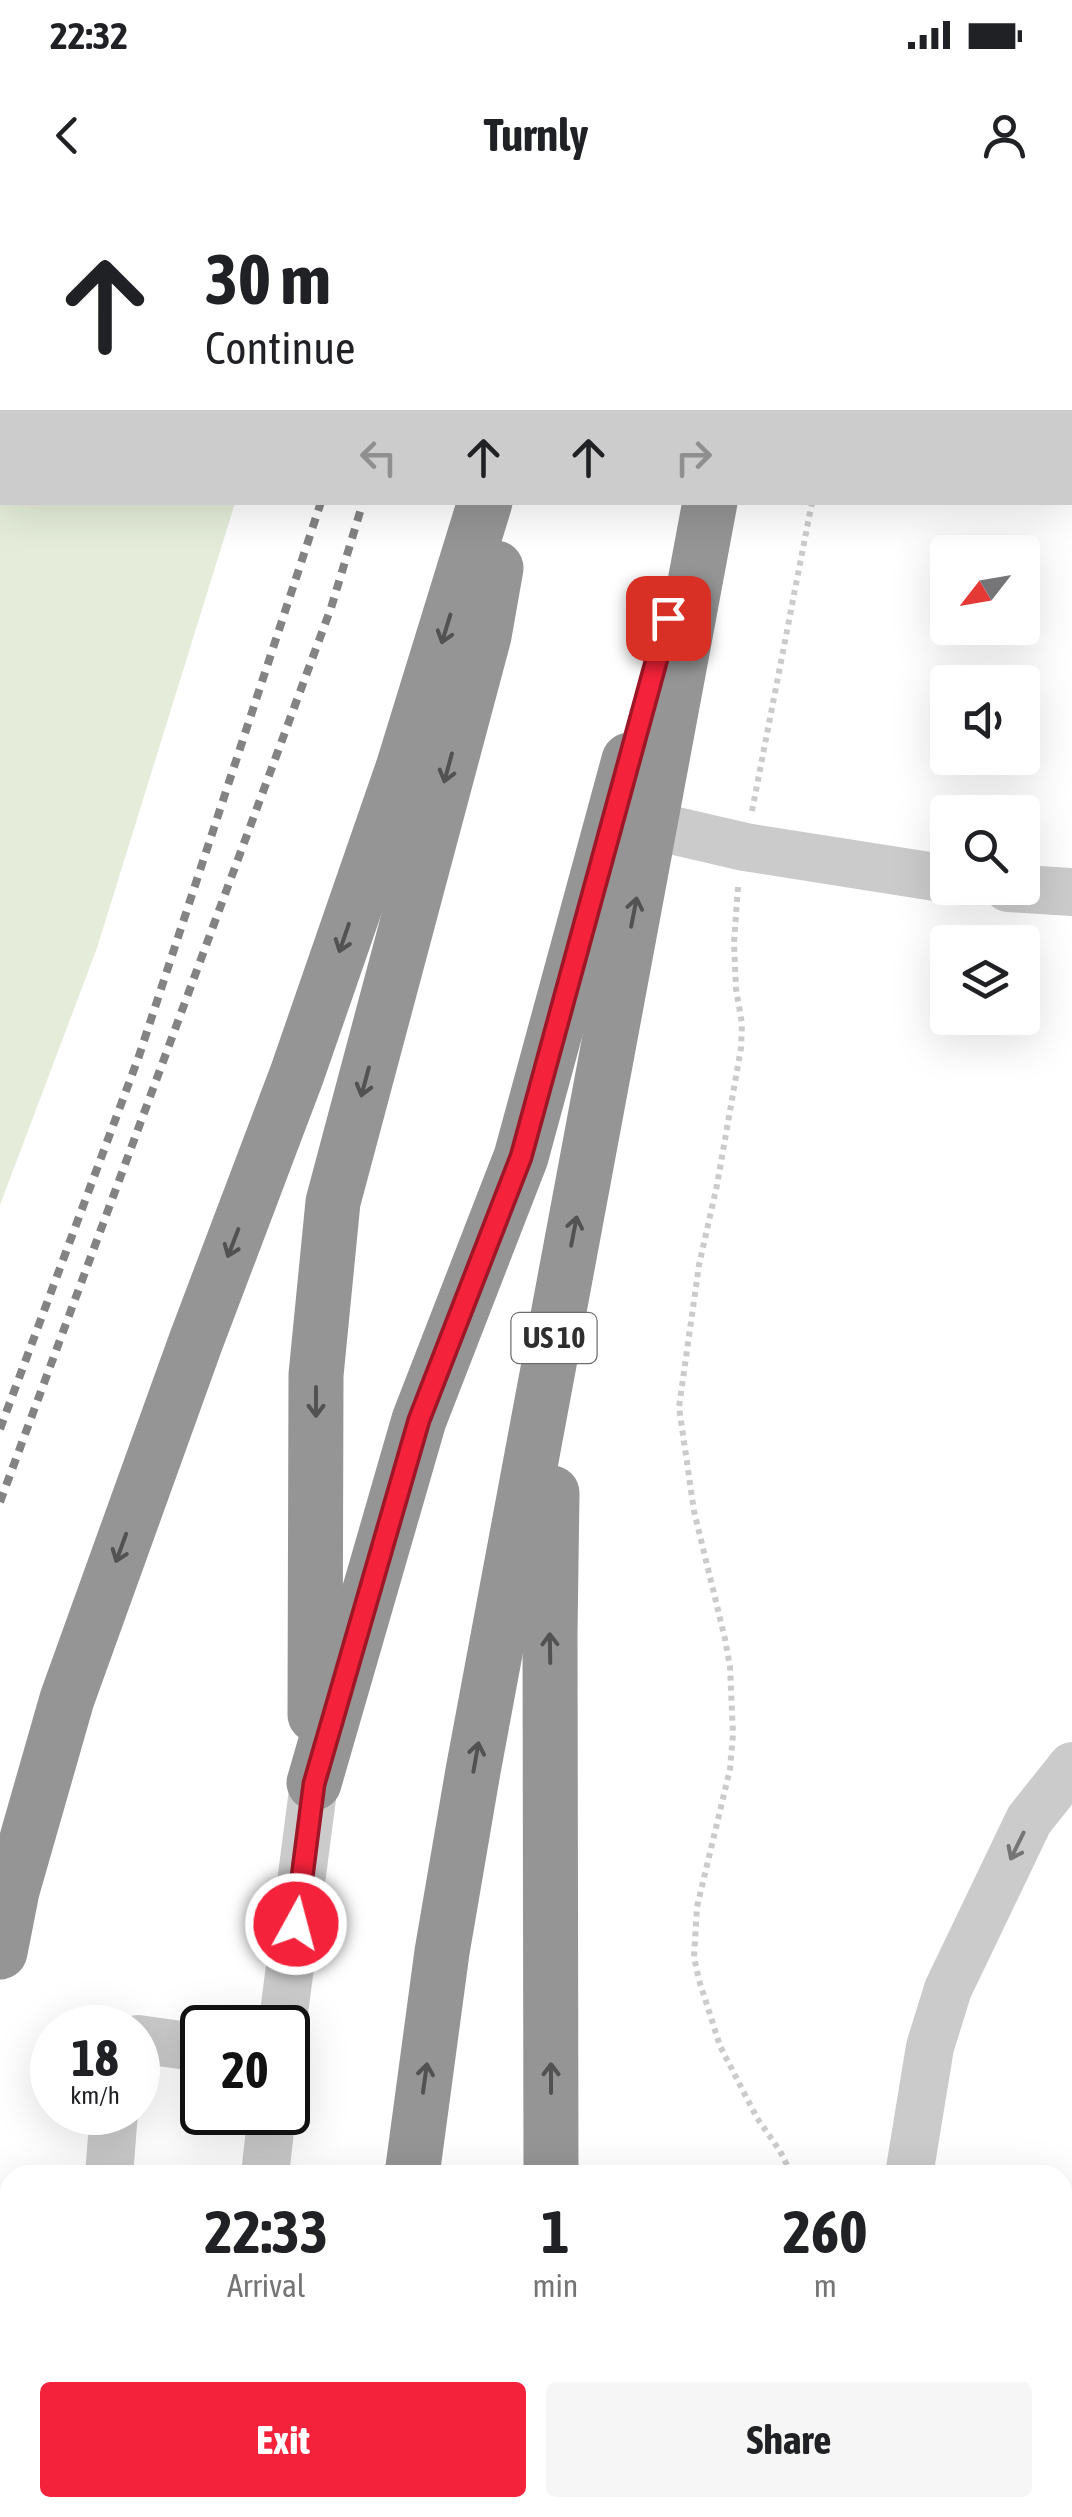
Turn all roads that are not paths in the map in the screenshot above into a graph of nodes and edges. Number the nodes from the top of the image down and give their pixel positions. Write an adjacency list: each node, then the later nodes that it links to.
1 (484, 505): 12 (highway, one-way to 12)
2 (506, 505): 11 (highway, one-way to 11)
3 (698, 505): 11 (highway)
4 (709, 505): 5 (highway, US 10)
5 (650, 826): 6 (lane); 9 (highway, US 10, one-way to 5)
6 (930, 875)
7 (1040, 890): 8 (lane)
8 (1072, 892)
9 (562, 1292): 18 (highway, US 10, one-way to 9); 19 (highway, one-way to 9)
10 (1072, 1766): 20 (lane, one-way to 20)
11 (314, 1784): 13 (lane)
12 (0, 1952)
13 (285, 2005)
14 (112, 2135): 16 (lane)
15 (269, 2135): 17 (lane)
16 (110, 2165)
17 (266, 2165)
18 (413, 2165)
19 (551, 2165)
20 (911, 2165)

